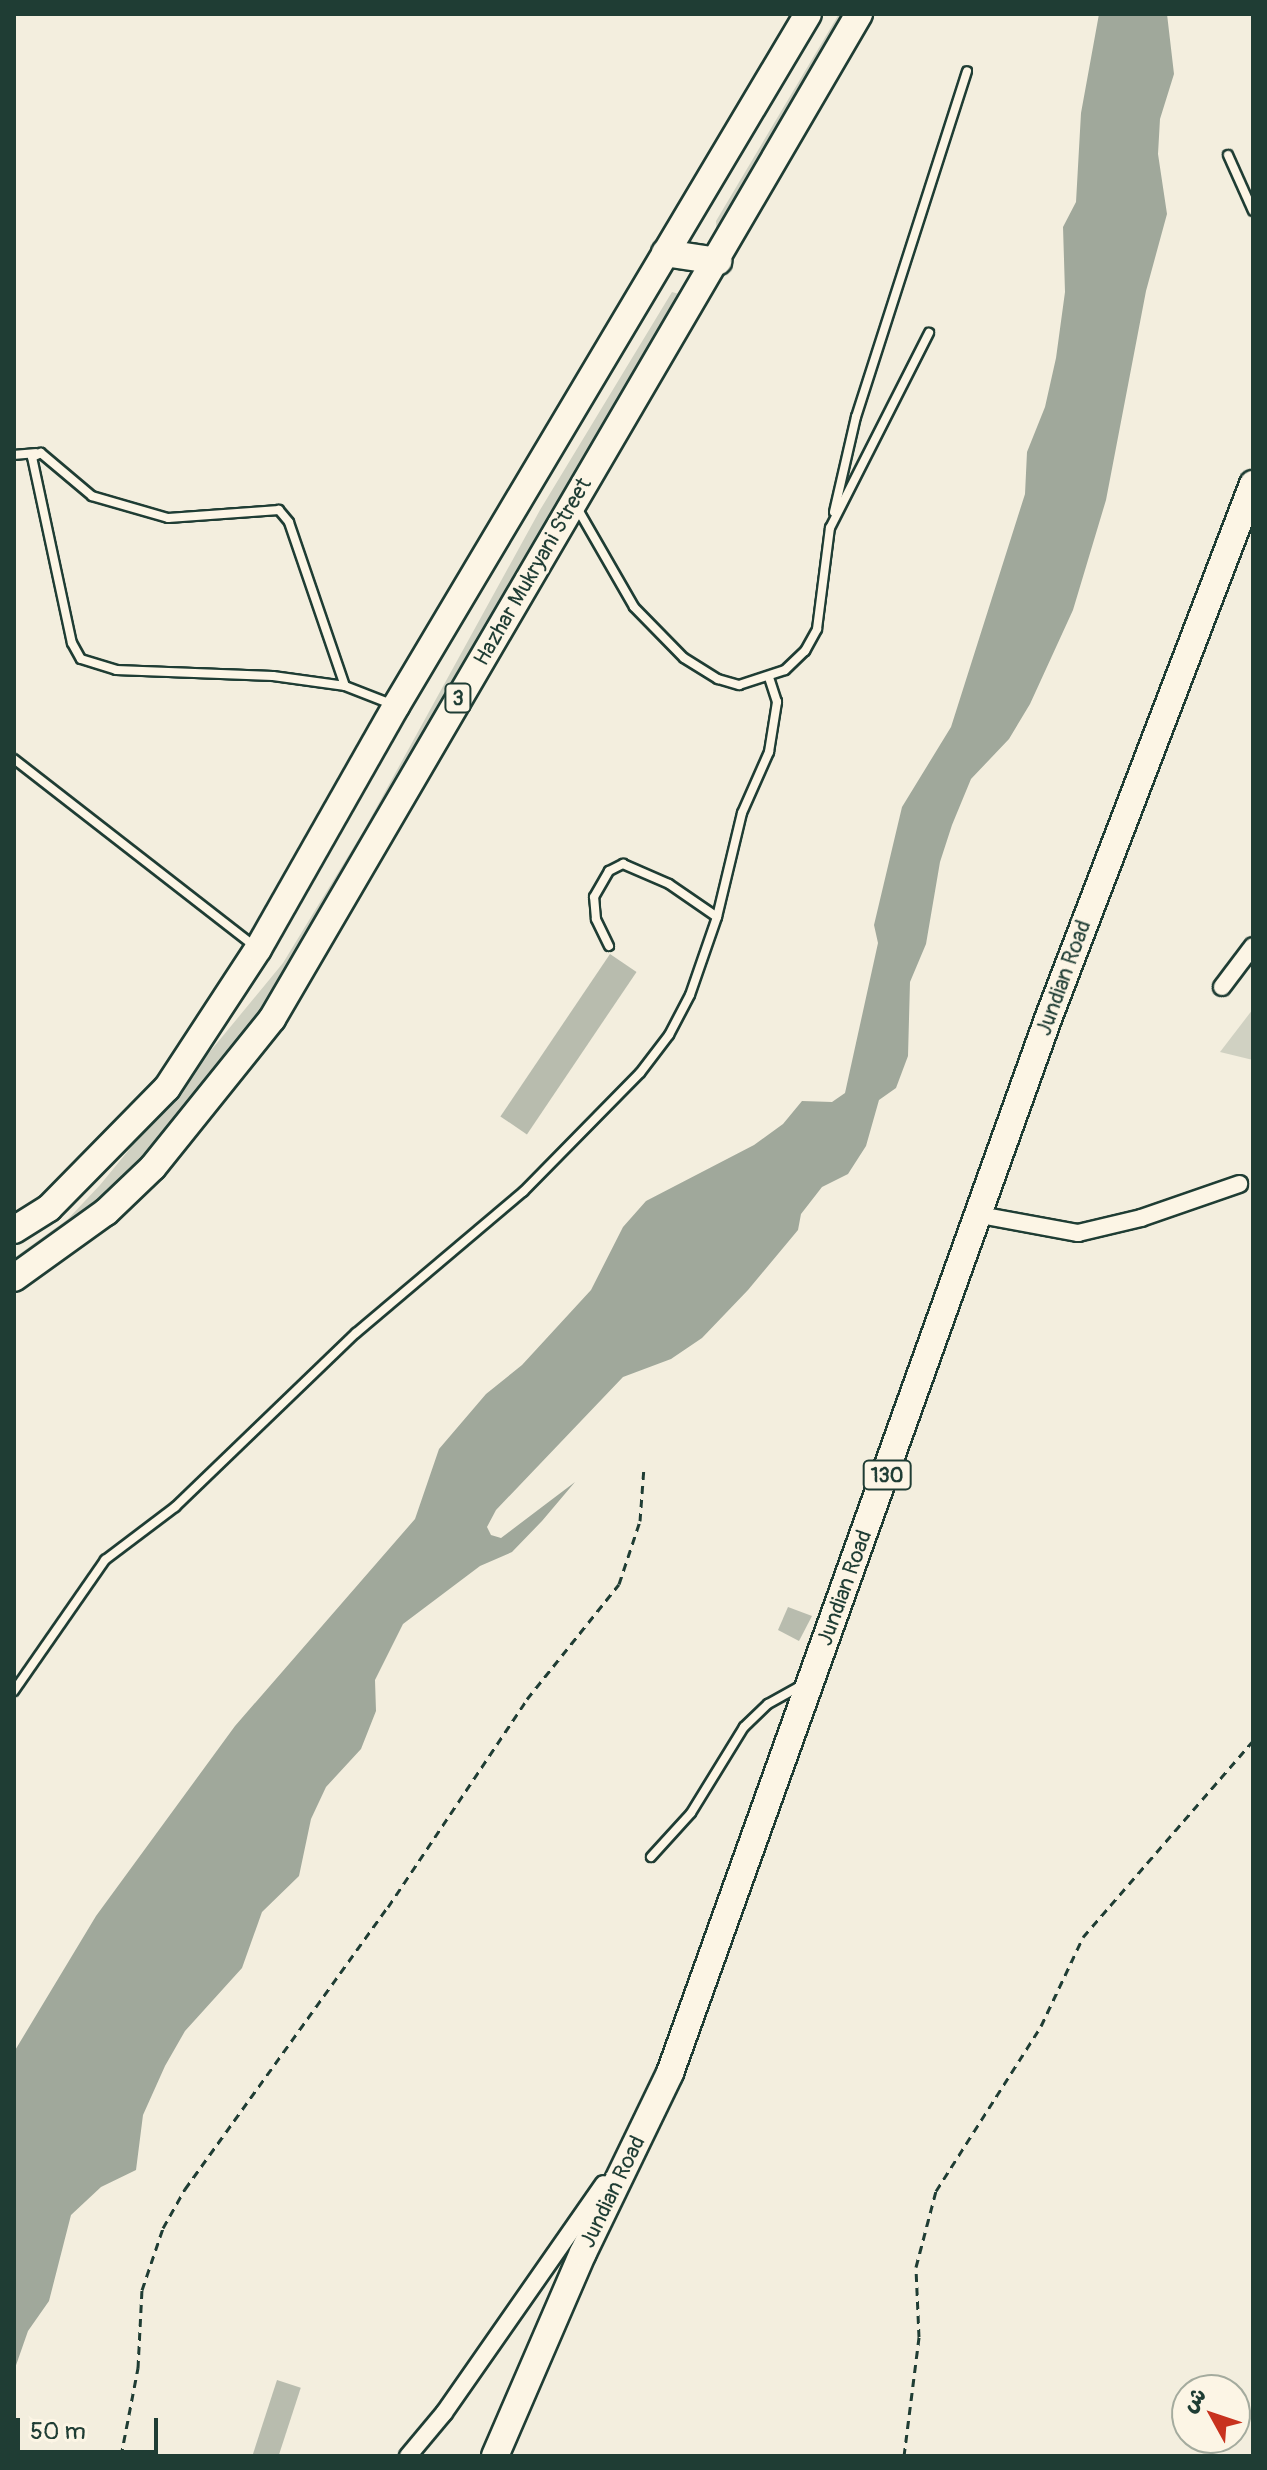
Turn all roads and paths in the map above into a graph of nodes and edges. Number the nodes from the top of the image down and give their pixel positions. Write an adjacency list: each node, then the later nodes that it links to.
1 (808, 14): 6 (main road, Hazhar Mukryani Street / 3)
2 (859, 14): 7 (main road, Hazhar Mukryani Street / 3)
3 (967, 71): 13 (lane)
4 (1228, 155): 5 (lane)
5 (1253, 211)
6 (665, 253): 7 (main road); 16 (main road, Hazhar Mukryani Street / 3)
7 (718, 261): 12 (main road, Hazhar Mukryani Street / 3)
8 (929, 333): 13 (lane)
9 (36, 453): 10 (lane); 15 (lane); 15 (lane)
10 (14, 455)
11 (1253, 484): 24 (main road, Jundian Road / 130)
12 (574, 501): 14 (lane); 26 (main road, Hazhar Mukryani Street / 3)
13 (830, 528): 14 (lane)
14 (769, 678): 18 (lane)
15 (345, 686): 16 (lane)
16 (396, 706): 21 (main road, Hazhar Mukryani Street / 3)
17 (14, 759): 21 (lane)
18 (717, 917): 19 (lane); 29 (lane)
19 (609, 946)
20 (1253, 946): 22 (street)
21 (258, 949): 25 (main road, Hazhar Mukryani Street / 3)
22 (1222, 987)
23 (1239, 1184): 24 (street)
24 (980, 1215): 28 (main road, Jundian Road / 130)
25 (14, 1230)
26 (14, 1278)
27 (644, 1466): 33 (path)
28 (812, 1680): 31 (lane); 32 (main road, Jundian Road / 130)
29 (14, 1691)
30 (1253, 1741): 36 (path)
31 (651, 1857)
32 (670, 2073): 34 (street); 35 (main road, Jundian Road / 130)
33 (121, 2456)
34 (408, 2456)
35 (495, 2456)
36 (904, 2456)

